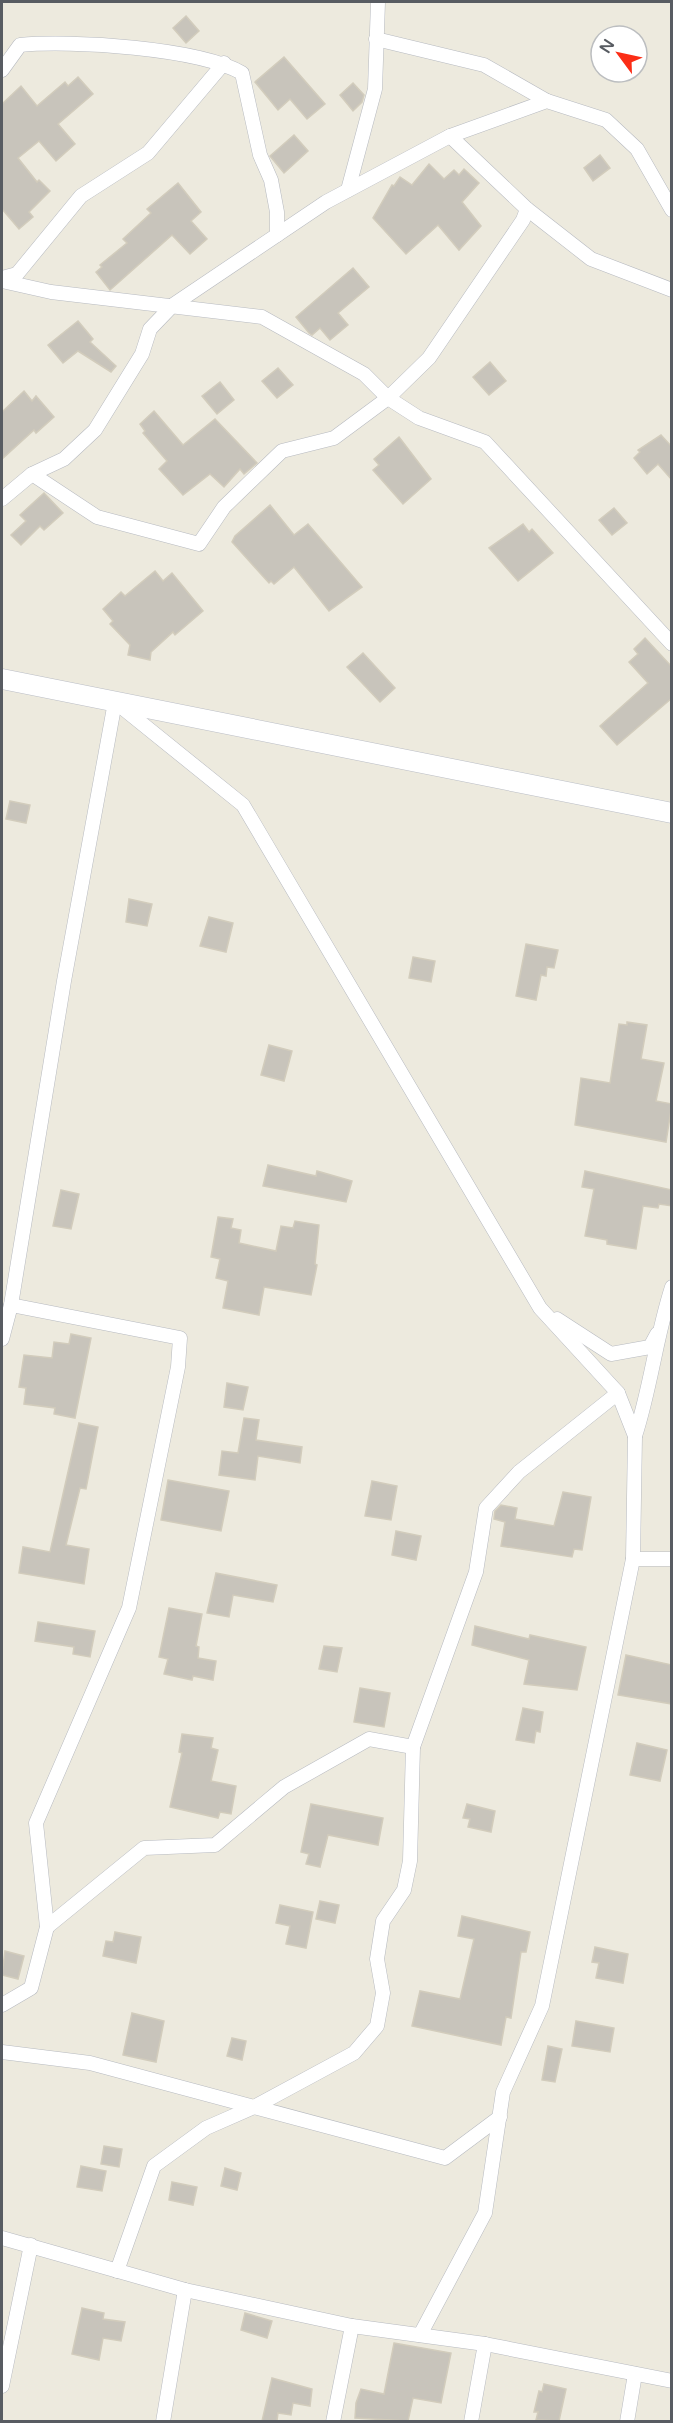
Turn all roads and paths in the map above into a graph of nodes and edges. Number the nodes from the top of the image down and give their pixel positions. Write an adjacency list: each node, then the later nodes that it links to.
1 (378, 2): 2 (street)
2 (376, 39): 5 (street); 7 (street)
3 (224, 63): 4 (street); 10 (street); 11 (street)
4 (2, 70)
5 (547, 101): 6 (street); 9 (street)
6 (450, 136): 7 (street); 8 (street)
7 (348, 190): 10 (street)
8 (527, 209): 12 (street); 14 (street)
9 (672, 210)
10 (277, 235): 13 (street)
11 (2, 279): 13 (street)
12 (672, 290)
13 (173, 305): 14 (street); 15 (street)
14 (388, 398): 15 (street); 17 (street)
15 (32, 474): 16 (street)
16 (2, 499)
17 (672, 644)
18 (2, 679): 19 (street)
19 (116, 702): 20 (street); 22 (street); 23 (street)
20 (671, 812)
21 (672, 1287): 24 (street)
22 (10, 1305): 25 (street); 31 (street)
23 (540, 1308): 24 (street); 26 (street)
24 (661, 1328): 27 (street)
25 (2, 1339)
26 (618, 1393): 27 (street); 30 (street)
27 (635, 1436): 28 (street)
28 (633, 1559): 29 (street); 35 (street)
29 (672, 1559)
30 (413, 1747): 31 (street); 34 (street)
31 (47, 1927): 32 (street)
32 (2, 2005)
33 (2, 2052): 34 (street)
34 (254, 2107): 35 (street); 38 (street)
35 (500, 2117): 41 (street)
36 (2, 2238): 37 (street)
37 (32, 2245): 38 (street); 45 (street)
38 (117, 2271): 39 (street)
39 (185, 2290): 40 (street); 46 (street)
40 (352, 2326): 41 (street); 47 (street)
41 (420, 2335): 42 (street)
42 (485, 2343): 43 (street); 48 (street)
43 (635, 2374): 44 (street); 49 (street)
44 (672, 2381)
45 (2, 2385)
46 (164, 2421)
47 (333, 2421)
48 (471, 2421)
49 (627, 2421)

